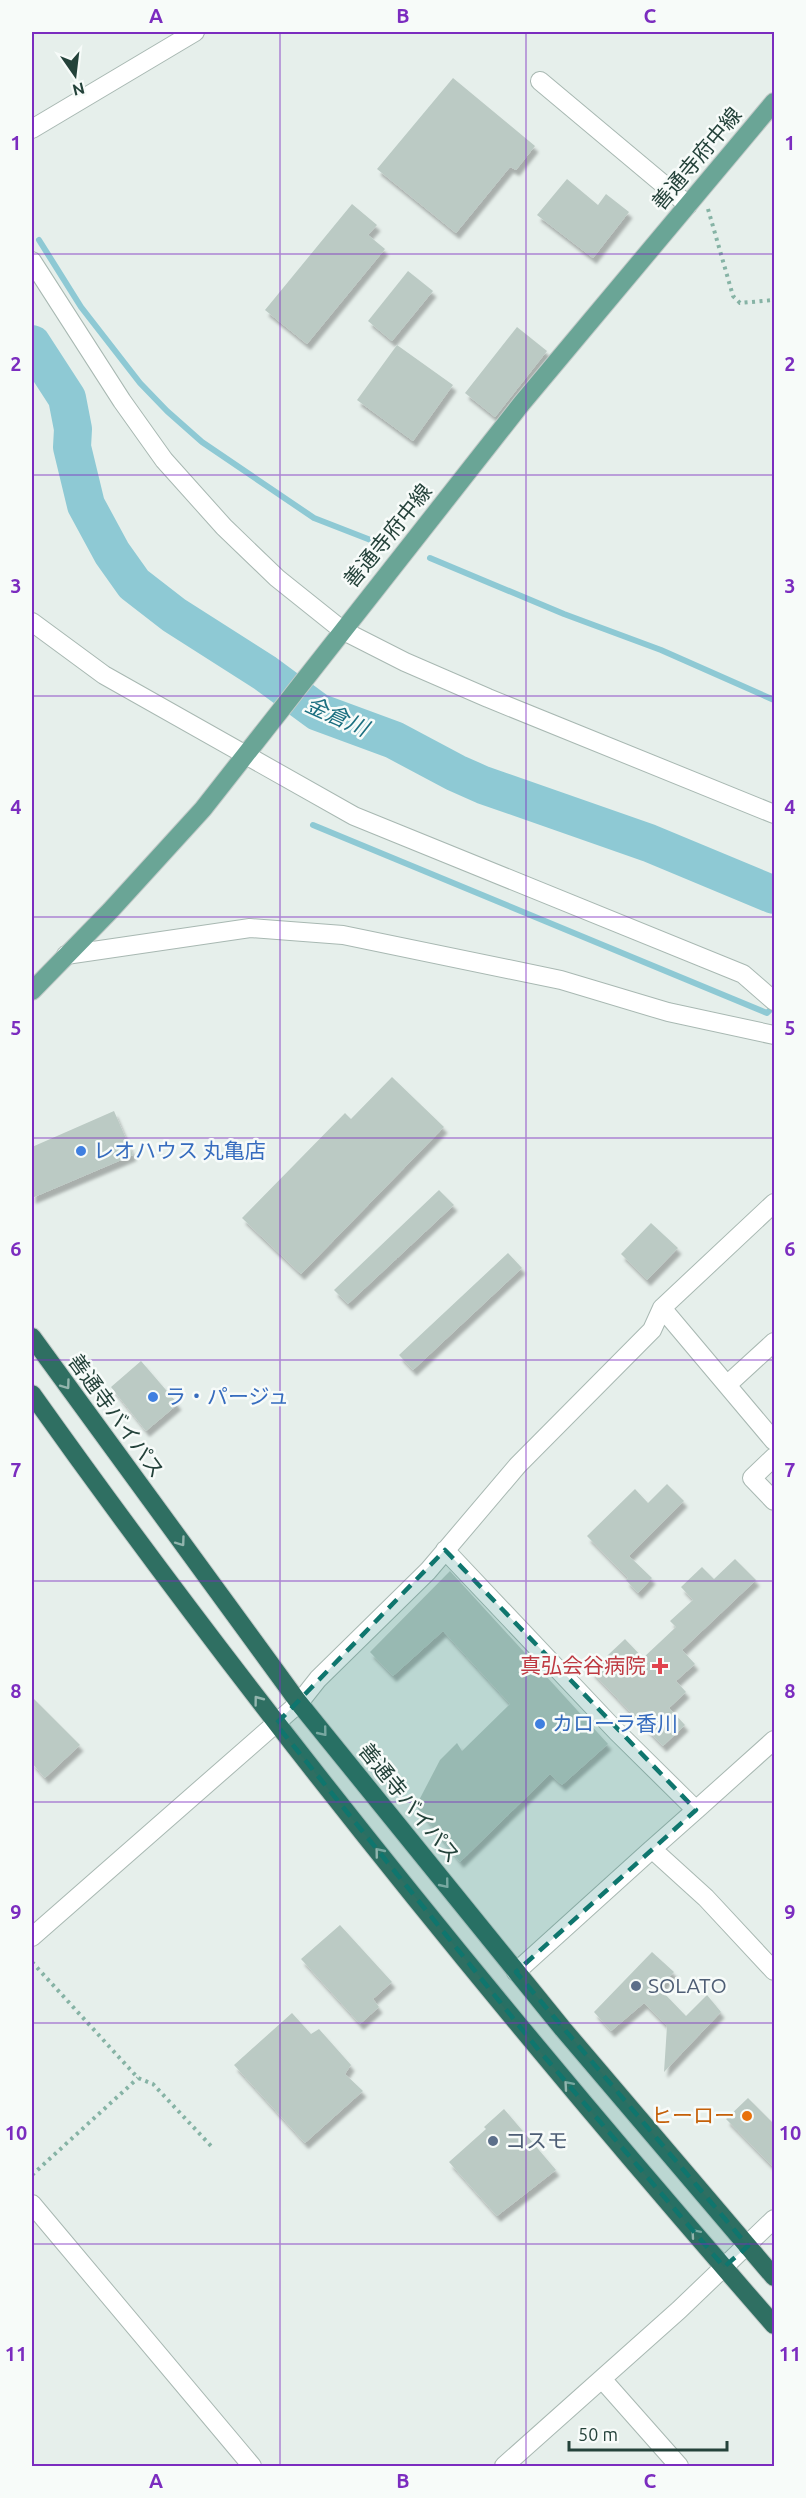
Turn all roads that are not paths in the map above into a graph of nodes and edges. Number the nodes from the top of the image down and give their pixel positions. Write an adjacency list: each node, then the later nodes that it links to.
1 (195, 32): 4 (street)
2 (540, 81): 5 (street)
3 (774, 102): 5 (main road, 善通寺府中線)
4 (32, 129)
5 (691, 201): 8 (main road, 善通寺府中線)
6 (32, 261): 8 (street)
7 (32, 622): 9 (street)
8 (337, 638): 9 (main road, 善通寺府中線); 10 (street)
9 (247, 753): 11 (main road, 善通寺府中線); 13 (street)
10 (774, 814)
11 (66, 956): 12 (main road, 善通寺府中線); 14 (street)
12 (32, 991)
13 (774, 1001)
14 (774, 1035)
15 (774, 1203): 16 (street)
16 (662, 1308): 19 (street); 24 (street)
17 (32, 1337): 25 (highway, 善通寺バイパス, one-way to 25)
18 (774, 1342): 19 (street)
19 (727, 1385): 21 (street)
20 (32, 1394): 26 (highway, one-way to 20)
21 (774, 1441)
22 (774, 1457): 23 (street)
23 (774, 1501)
24 (445, 1550): 25 (street); 28 (street)
25 (299, 1703): 26 (street); 32 (highway, 善通寺バイパス, one-way to 32)
26 (276, 1724): 30 (street); 36 (highway, one-way to 26)
27 (774, 1740): 28 (street)
28 (696, 1810): 29 (street)
29 (652, 1849): 31 (street); 32 (street)
30 (32, 1937)
31 (774, 1971)
32 (516, 1972): 35 (highway, 善通寺バイパス)
33 (32, 2204): 40 (street)
34 (774, 2219): 35 (street)
35 (748, 2246): 36 (street); 37 (highway, 善通寺バイパス)
36 (724, 2267): 38 (highway); 39 (street)
37 (774, 2277)
38 (774, 2325)
39 (602, 2379): 41 (street); 42 (street)
40 (252, 2466)
41 (504, 2466)
42 (679, 2466)

